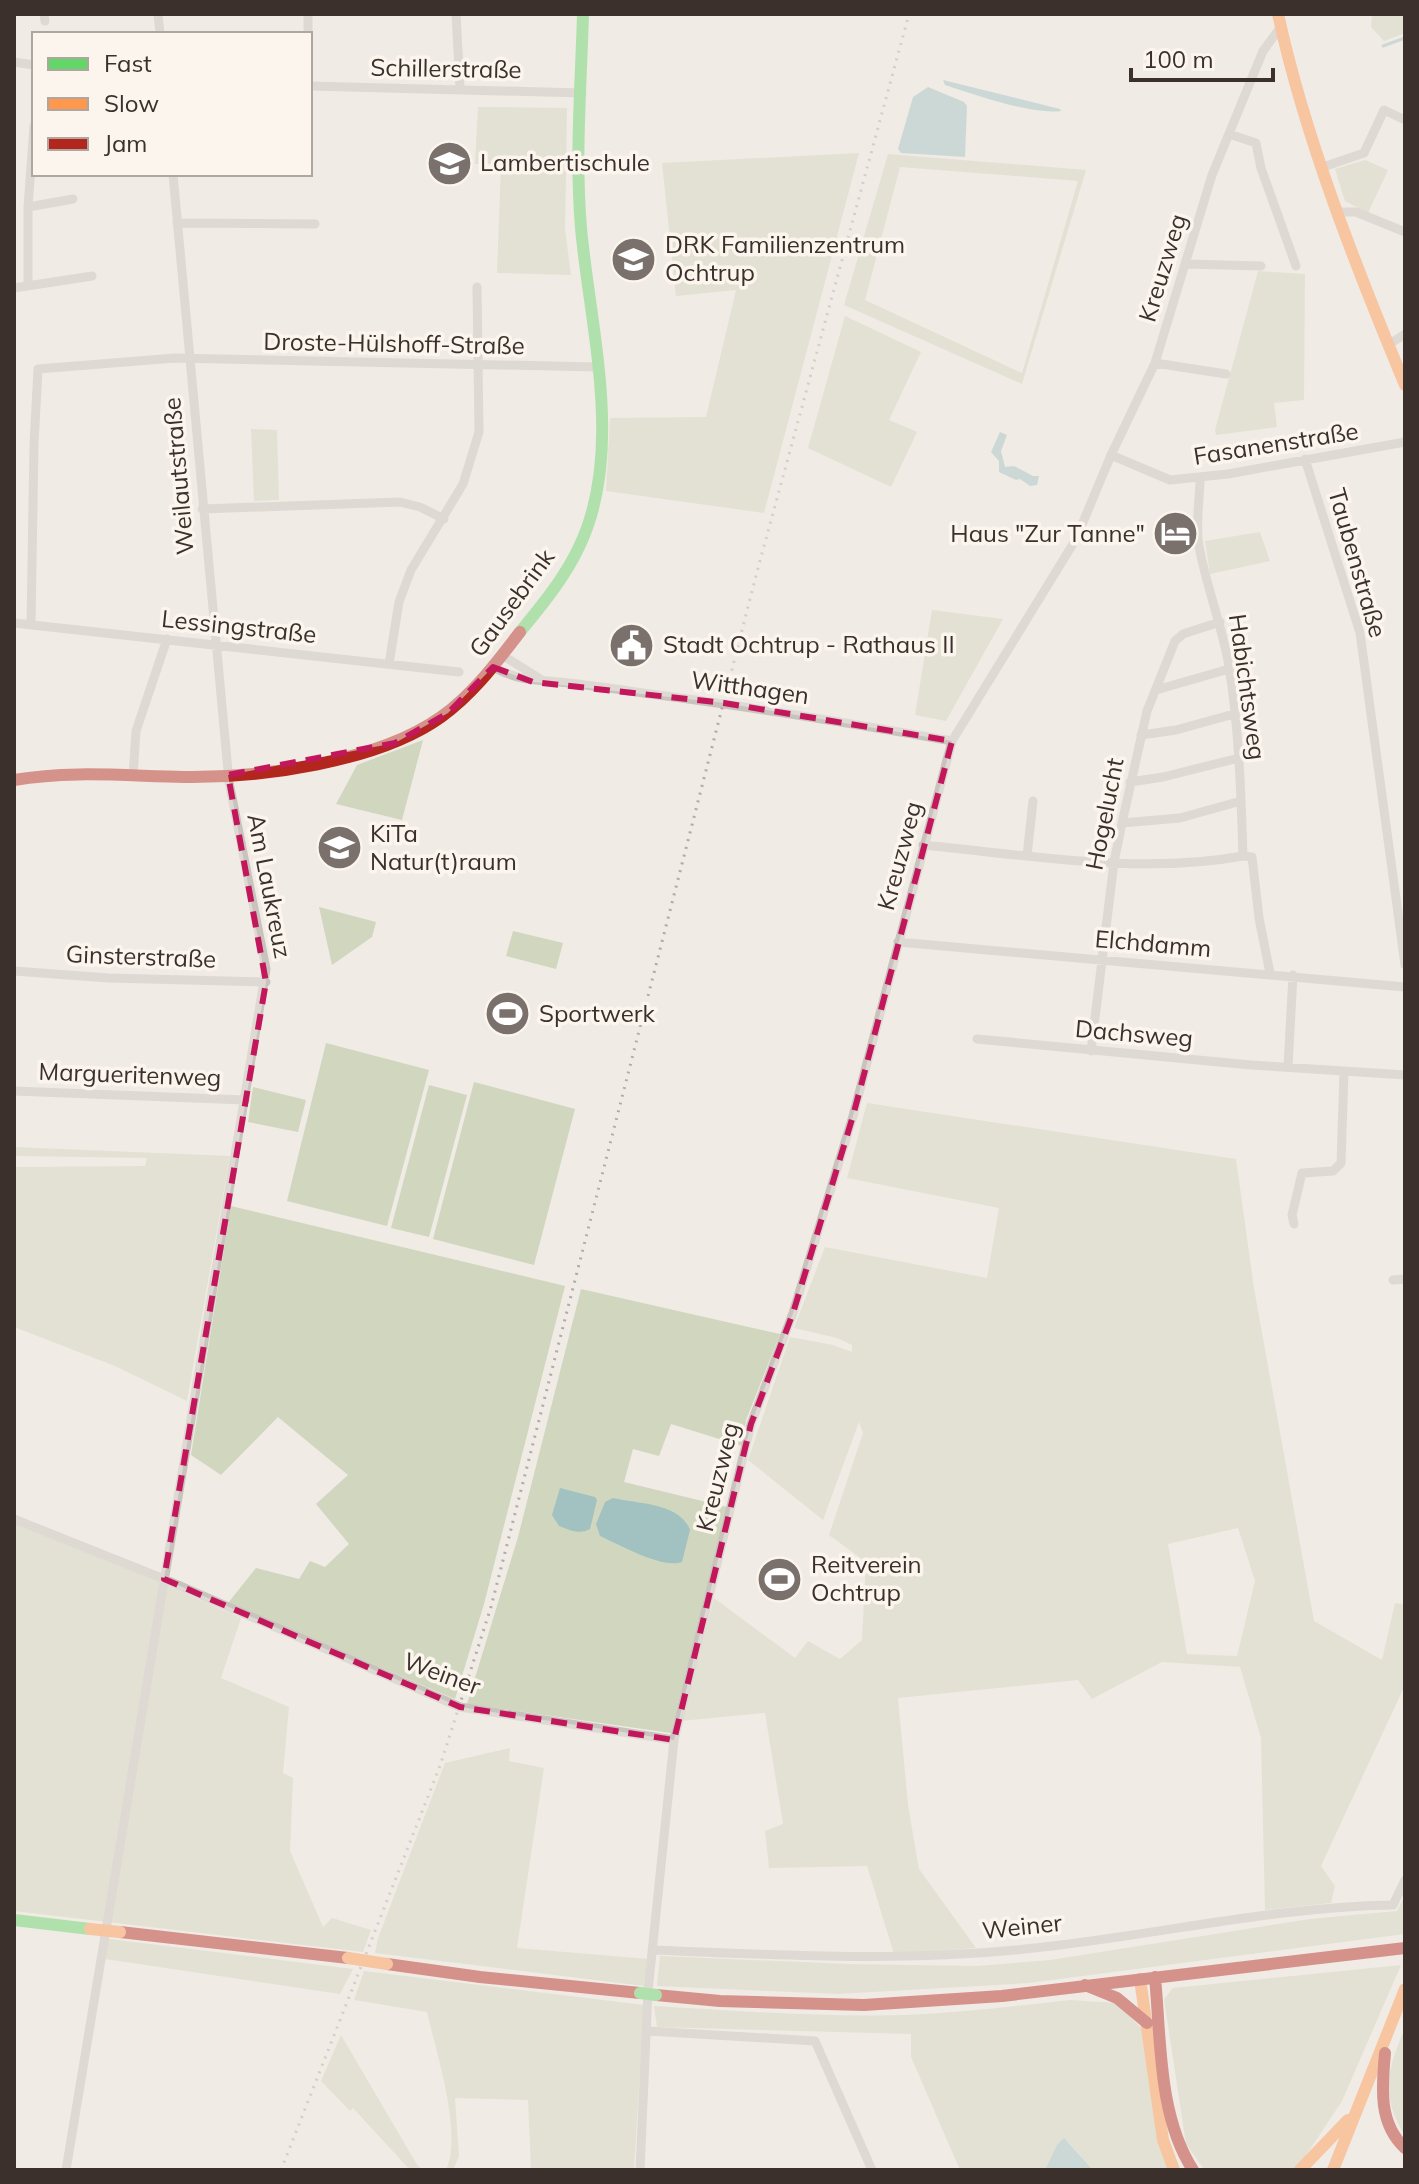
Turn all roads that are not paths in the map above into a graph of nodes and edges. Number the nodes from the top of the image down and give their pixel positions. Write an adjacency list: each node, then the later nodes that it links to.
1 (456, 14): 5 (street)
2 (583, 14): 6 (main road, Gausebrink)
3 (1279, 21): 8 (street, Kreuzweg); 10 (main road)
4 (312, 86): 5 (street, Schillerstraße)
5 (460, 88): 6 (street, Schillerstraße)
6 (582, 93): 30 (main road, Gausebrink)
7 (1405, 120): 10 (street)
8 (1229, 134): 18 (street, Kreuzweg); 20 (street)
9 (32, 153): 13 (street)
10 (1323, 167): 14 (main road)
11 (173, 176): 15 (street, Weilautstraße)
12 (73, 199): 13 (street)
13 (28, 207): 22 (street)
14 (1339, 212): 17 (street); 26 (main road)
15 (177, 223): 16 (street); 27 (street, Weilautstraße)
16 (315, 224)
17 (1405, 232)
18 (1187, 264): 19 (street); 28 (street, Kreuzweg)
19 (1261, 266)
20 (1296, 266)
21 (92, 276): 22 (street)
22 (28, 286): 24 (street)
23 (477, 287): 29 (street)
24 (14, 288)
25 (1405, 334): 26 (street)
26 (1388, 345): 32 (main road)
27 (189, 359): 29 (street, Droste-Hülshoff-Straße); 37 (street, Weilautstraße); 41 (street, Droste-Hülshoff-Straße)
28 (1155, 363): 31 (street); 34 (street, Kreuzweg)
29 (477, 366): 30 (street, Droste-Hülshoff-Straße); 38 (street)
30 (598, 367): 44 (main road, Gausebrink)
31 (1226, 374)
32 (1405, 385)
33 (1405, 442): 35 (street, Fasanenstraße)
34 (1111, 455): 36 (street, Fasanenstraße); 53 (street, Kreuzweg)
35 (1305, 459): 36 (street, Fasanenstraße); 68 (street, Taubenstraße)
36 (1200, 478): 39 (street, Habichtsweg)
37 (202, 509): 38 (street); 43 (street, Weilautstraße)
38 (444, 519): 45 (street)
39 (1220, 622): 47 (street, Habichtsweg); 50 (street, Hogelucht)
40 (14, 623): 41 (street, Lessingstraße)
41 (31, 625): 42 (street, Lessingstraße)
42 (167, 639): 43 (street, Lessingstraße); 56 (street)
43 (215, 644): 45 (street, Lessingstraße); 55 (street, Weilautstraße)
44 (502, 655): 46 (main road, Gausebrink); 49 (street, Witthagen)
45 (389, 664): 48 (street, Lessingstraße)
46 (493, 667): 49 (street, Witthagen); 55 (main road, Gausebrink)
47 (1229, 669): 50 (street); 51 (street, Habichtsweg)
48 (459, 672)
49 (542, 680): 53 (street, Witthagen)
50 (1156, 690): 52 (street, Hogelucht)
51 (1234, 714): 52 (street); 54 (street, Habichtsweg)
52 (1141, 735): 58 (street, Hogelucht)
53 (952, 741): 62 (street, Kreuzweg)
54 (1239, 758): 58 (street); 60 (street, Habichtsweg)
55 (228, 775): 56 (main road, Gausebrink); 72 (street, Am Laukreuz)
56 (133, 776): 57 (main road, Gausebrink)
57 (14, 780)
58 (1130, 782): 61 (street, Hogelucht)
59 (1033, 801): 63 (street)
60 (1241, 801): 61 (street); 64 (street, Habichtsweg)
61 (1122, 823): 65 (street, Hogelucht)
62 (923, 845): 63 (street); 66 (street, Kreuzweg)
63 (1027, 856): 65 (street)
64 (1243, 856): 65 (street); 70 (street, Habichtsweg)
65 (1114, 862): 67 (street, Hogelucht)
66 (898, 942): 67 (street, Elchdamm); 86 (street, Kreuzweg)
67 (1102, 959): 70 (street, Elchdamm); 75 (street, Hogelucht)
68 (1405, 965)
69 (14, 971): 72 (street, Ginsterstraße)
70 (1270, 973): 71 (street, Elchdamm)
71 (1293, 975): 73 (street, Elchdamm); 76 (street)
72 (266, 982): 80 (street, Am Laukreuz)
73 (1405, 987)
74 (977, 1039): 75 (street, Dachsweg)
75 (1091, 1051): 76 (street, Dachsweg)
76 (1288, 1067): 77 (street, Dachsweg)
77 (1344, 1072): 78 (street, Dachsweg); 81 (street)
78 (1405, 1075)
79 (14, 1091): 80 (street, Margueritenweg)
80 (245, 1100): 85 (street, Am Laukreuz)
81 (1294, 1224)
82 (1405, 1279): 83 (street)
83 (1393, 1280)
84 (14, 1519): 85 (street, Weiner)
85 (164, 1579): 86 (street, Weiner); 100 (street, Am Laukreuz)
86 (674, 1740): 90 (street)
87 (1405, 1880): 90 (street, Weiner)
88 (14, 1920): 93 (main road, bridge)
89 (1405, 1948): 91 (main road)
90 (653, 1950): 96 (street)
91 (1155, 1977): 92 (main road); 104 (main road)
92 (1140, 1979): 93 (main road); 95 (main road)
93 (1085, 1985): 95 (main road)
94 (1405, 1989): 97 (main road)
95 (1147, 2023): 103 (main road)
96 (648, 2031): 101 (street); 102 (street)
97 (1387, 2032): 98 (main road); 99 (main road)
98 (1354, 2112): 105 (main road); 106 (main road)
99 (1405, 2148)
100 (66, 2170)
101 (640, 2170)
102 (872, 2170)
103 (1174, 2170)
104 (1193, 2170)
105 (1300, 2170)
106 (1333, 2170)

